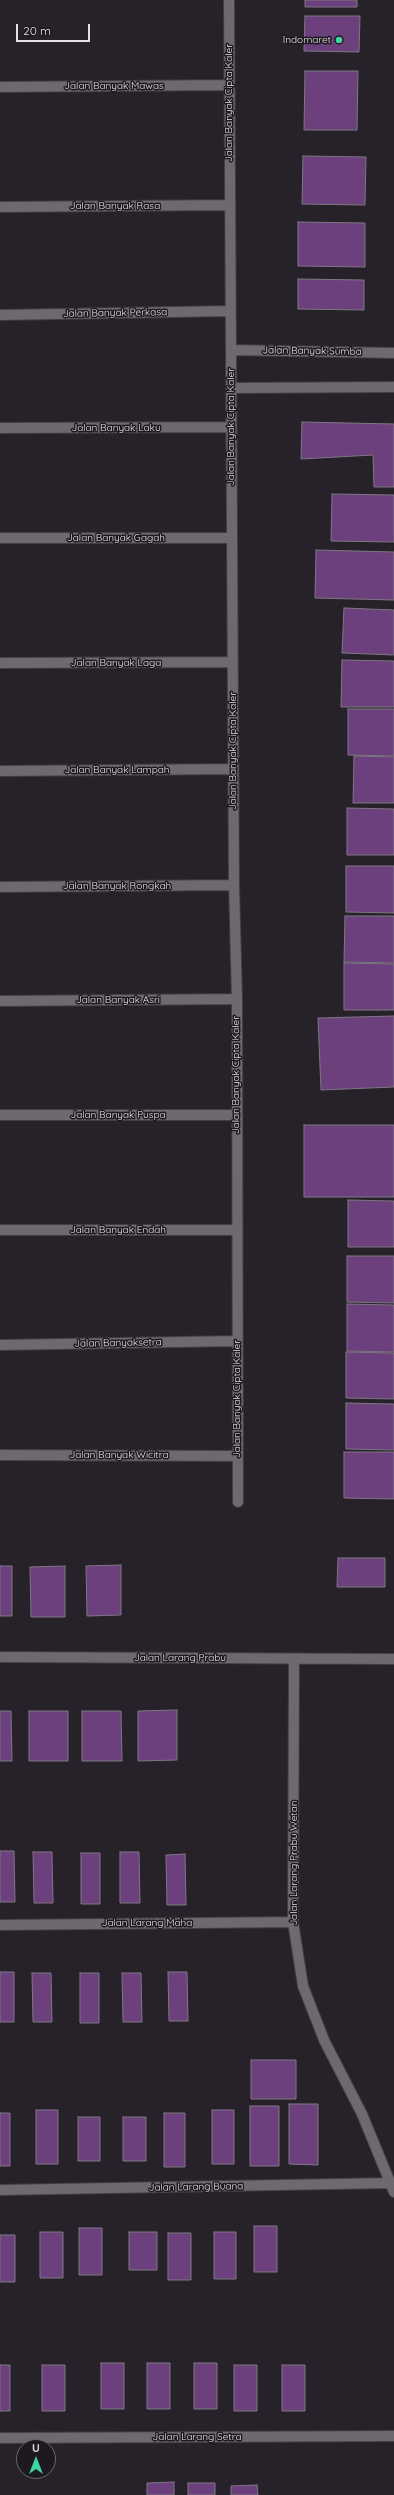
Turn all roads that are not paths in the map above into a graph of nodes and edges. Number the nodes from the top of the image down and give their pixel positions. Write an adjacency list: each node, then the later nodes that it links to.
1 (229, 0): 2 (street, Jalan Banyak Cipta Kaler)
2 (229, 85): 3 (street, Jalan Banyak Mawas); 4 (street, Jalan Banyak Cipta Kaler)
3 (0, 87)
4 (230, 205): 5 (street, Jalan Banyak Rasa); 6 (street, Jalan Banyak Cipta Kaler)
5 (0, 206)
6 (230, 310): 7 (street, Jalan Banyak Perkasa); 8 (street, Jalan Banyak Cipta Kaler)
7 (0, 315)
8 (231, 350): 9 (street, Jalan Banyak Sumba); 11 (street, Jalan Banyak Cipta Kaler)
9 (394, 352)
10 (394, 387): 11 (street)
11 (231, 388): 12 (street, Jalan Banyak Cipta Kaler)
12 (231, 427): 13 (street, Jalan Banyak Laku); 15 (street, Jalan Banyak Cipta Kaler)
13 (0, 428)
14 (0, 538): 15 (street, Jalan Banyak Gagah)
15 (232, 538): 16 (street, Jalan Banyak Cipta Kaler)
16 (232, 662): 17 (street, Jalan Banyak Laga); 18 (street, Jalan Banyak Cipta Kaler)
17 (0, 663)
18 (233, 769): 19 (street, Jalan Banyak Lampah); 20 (street, Jalan Banyak Cipta Kaler)
19 (0, 771)
20 (234, 885): 21 (street, Jalan Banyak Rongkah); 22 (street, Jalan Banyak Cipta Kaler)
21 (0, 887)
22 (237, 999): 23 (street, Jalan Banyak Asri); 25 (street, Jalan Banyak Cipta Kaler)
23 (0, 1001)
24 (0, 1115): 25 (street, Jalan Banyak Puspa)
25 (236, 1115): 27 (street, Jalan Banyak Cipta Kaler)
26 (0, 1230): 27 (street, Jalan Banyak Endah)
27 (236, 1230): 28 (street, Jalan Banyak Cipta Kaler)
28 (236, 1341): 29 (street, Jalan Banyaksetra); 31 (street, Jalan Banyak Cipta Kaler)
29 (0, 1345)
30 (0, 1455): 31 (street, Jalan Banyak Wicitra)
31 (237, 1456): 32 (street, Jalan Banyak Cipta Kaler)
32 (238, 1502)
33 (0, 1657): 34 (street, Jalan Larang Prabu)
34 (294, 1659): 35 (street, Jalan Larang Prabu); 36 (street, Jalan Larang Prabu Wetan)
35 (394, 1659)
36 (293, 1922): 37 (street, Jalan Larang Maha); 38 (street, Jalan Larang Prabu Wetan)
37 (0, 1924)
38 (393, 2188): 39 (street, Jalan Larang Buana)
39 (0, 2190)
40 (394, 2436): 41 (street, Jalan Larang Setra)
41 (0, 2438)

